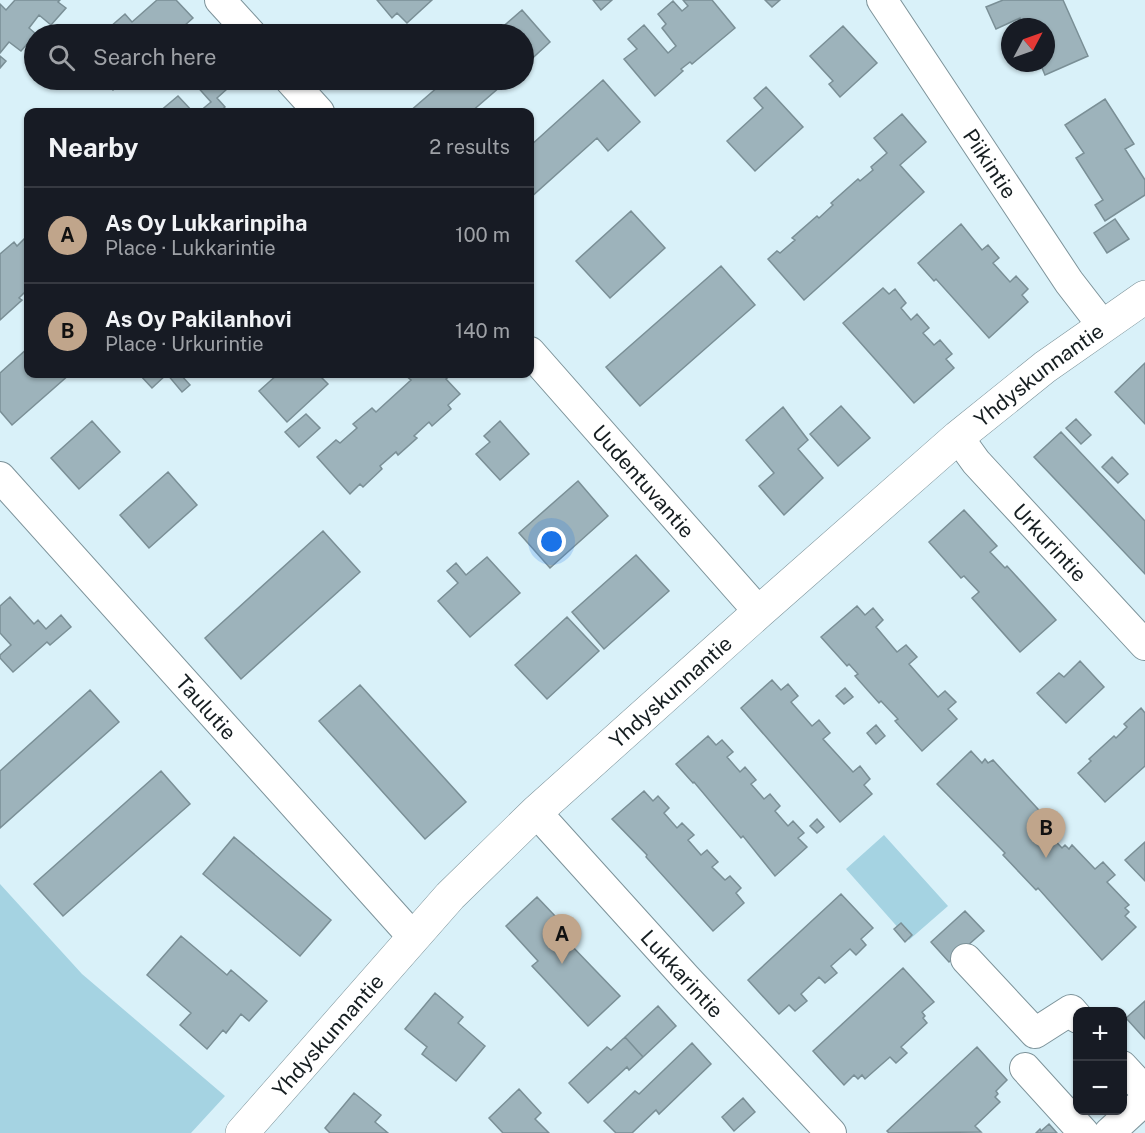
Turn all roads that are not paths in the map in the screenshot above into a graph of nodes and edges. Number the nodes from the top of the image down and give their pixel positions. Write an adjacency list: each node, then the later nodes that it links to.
1 (220, 0): 3 (street)
2 (882, 0): 7 (street, Piikintie)
3 (241, 24)
4 (299, 90): 5 (street)
5 (315, 108)
6 (1145, 297): 7 (main road, Yhdyskunnantie)
7 (1103, 326): 9 (main road, Yhdyskunnantie)
8 (534, 357): 11 (street, Uudentuvantie)
9 (958, 437): 11 (main road, Yhdyskunnantie); 12 (street, Urkurintie)
10 (0, 477): 14 (street, Taulutie)
11 (759, 612): 13 (main road, Yhdyskunnantie)
12 (1145, 645)
13 (536, 812): 14 (main road, Yhdyskunnantie); 22 (street, Lukkarintie)
14 (413, 937): 21 (main road, Yhdyskunnantie)
15 (966, 959): 16 (street)
16 (1073, 1013)
17 (1025, 1068): 23 (street)
18 (1127, 1071): 19 (street)
19 (1145, 1091)
20 (1145, 1100): 24 (street)
21 (242, 1133)
22 (831, 1133)
23 (1084, 1133)
24 (1109, 1133)

